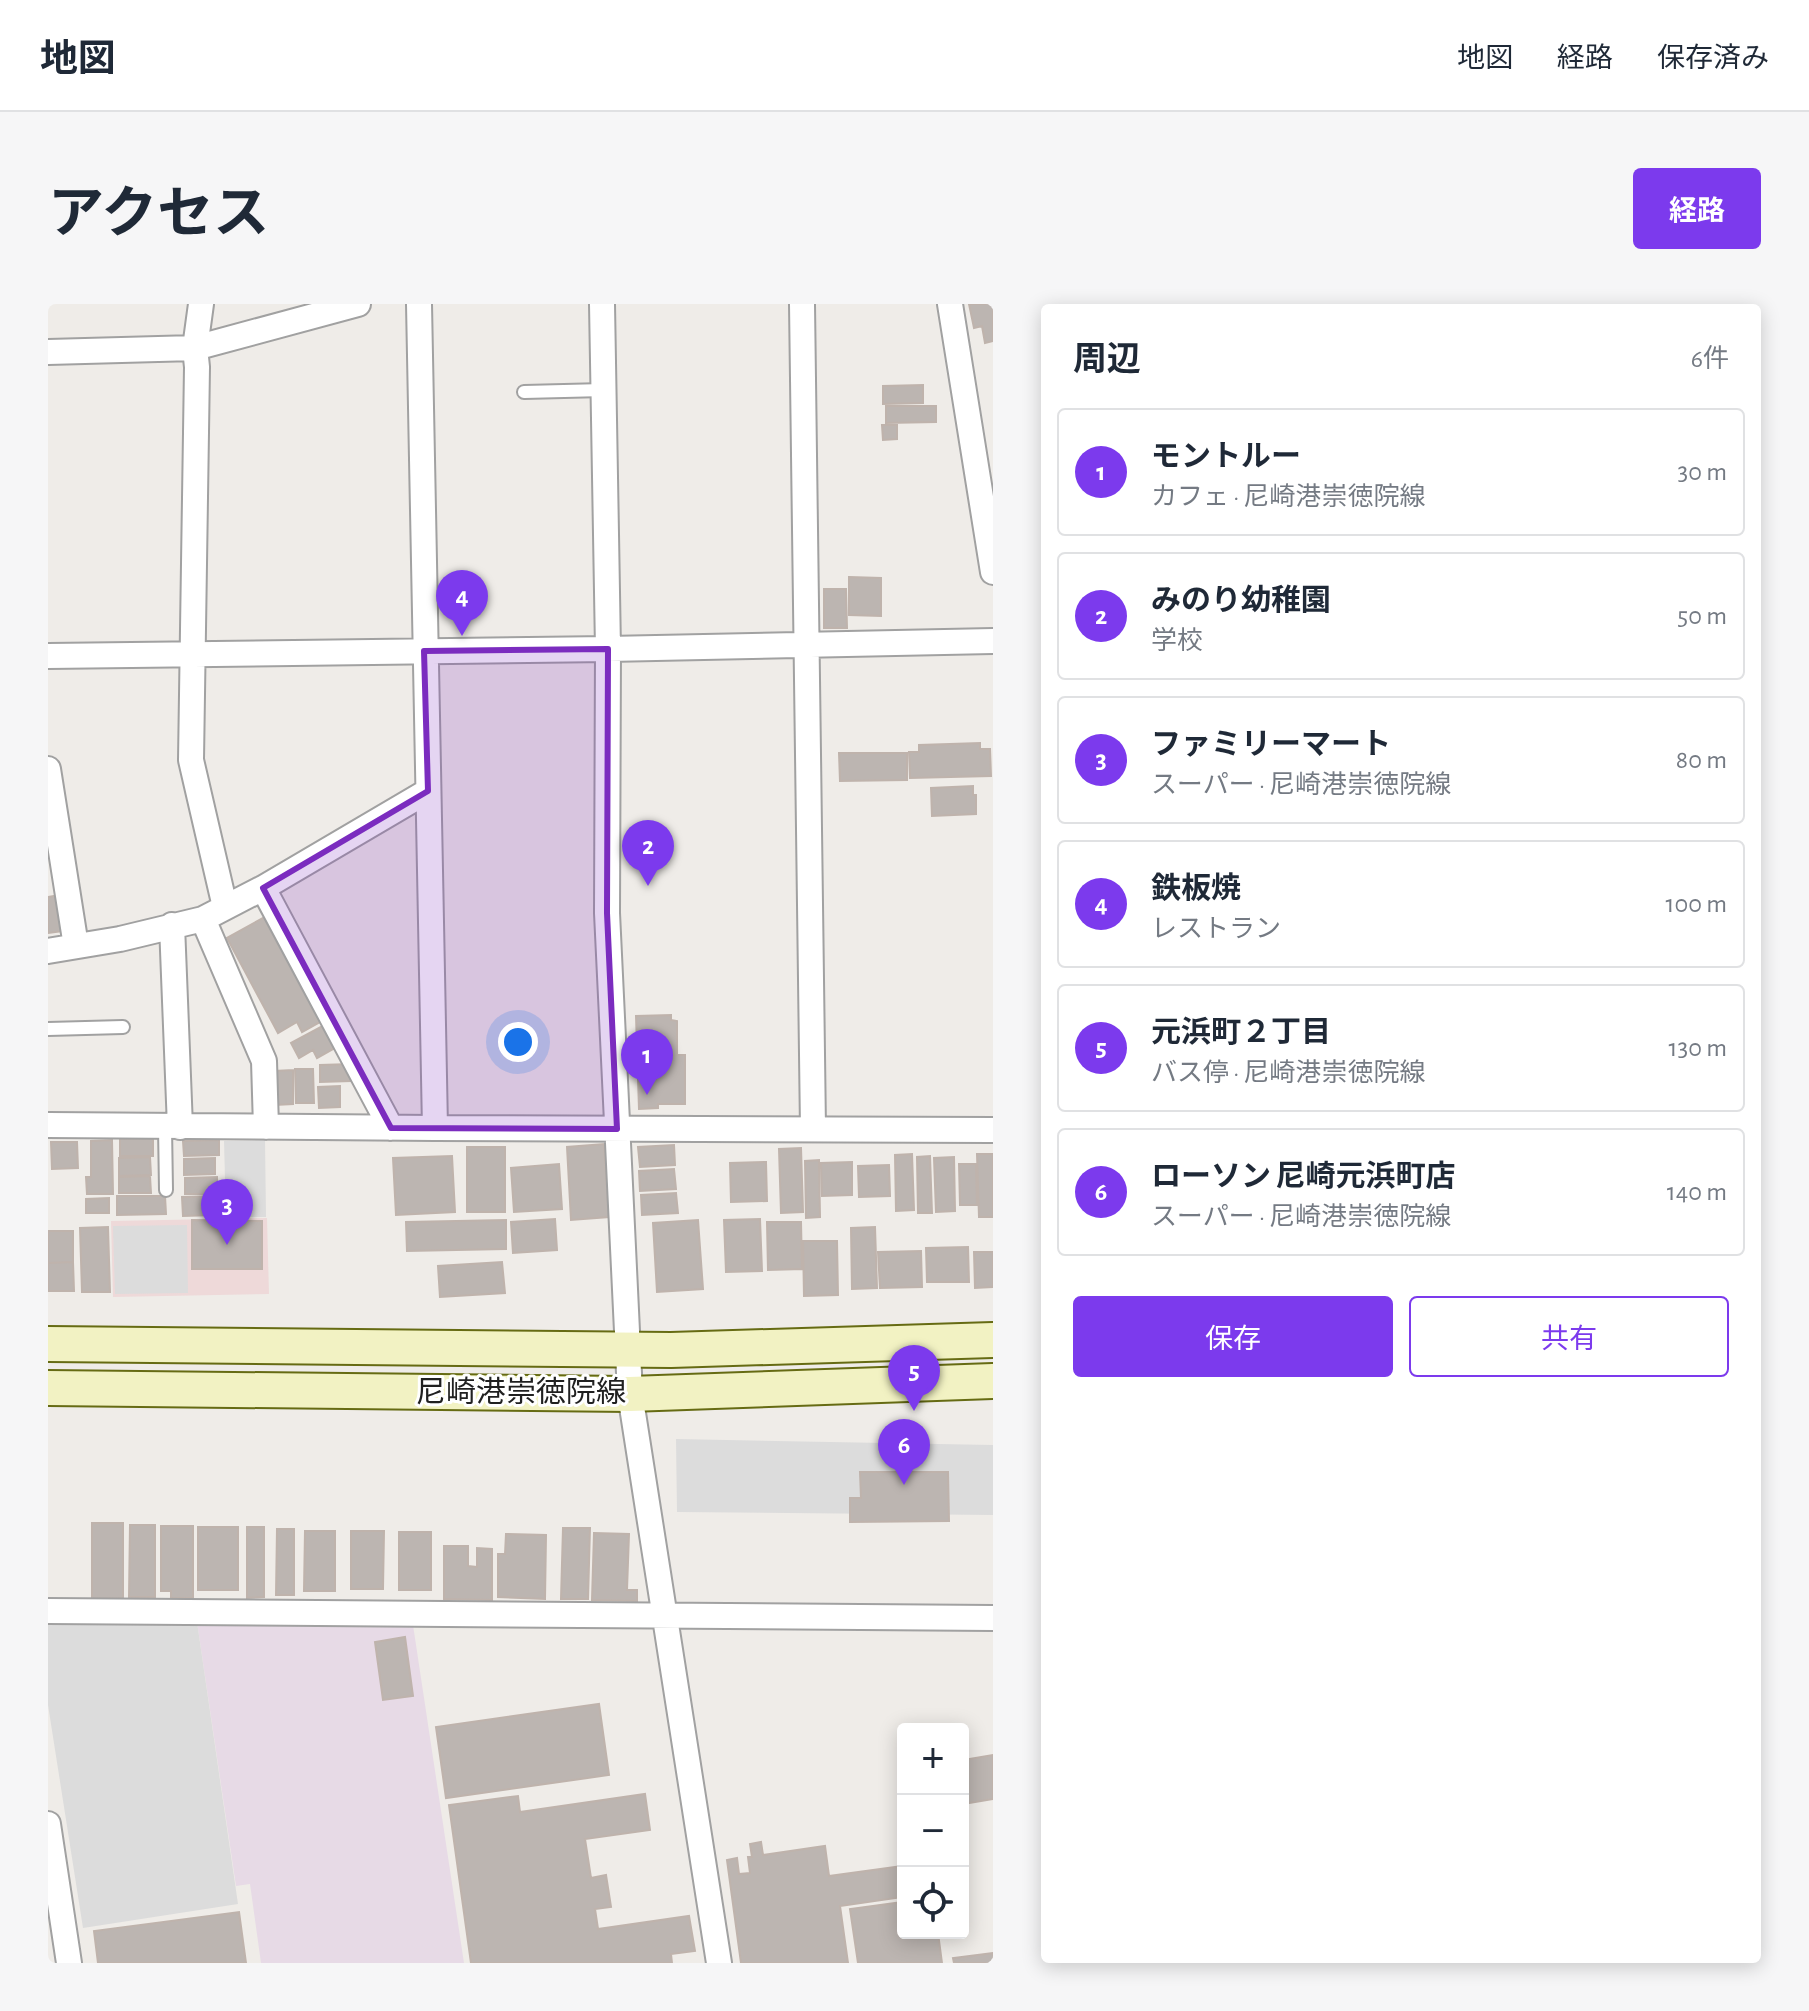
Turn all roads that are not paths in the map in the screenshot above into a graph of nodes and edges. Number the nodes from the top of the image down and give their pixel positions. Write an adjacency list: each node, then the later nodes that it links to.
1 (201, 304): 7 (street)
2 (358, 304): 7 (street)
3 (419, 304): 15 (street)
4 (602, 304): 9 (street)
5 (802, 304): 13 (street)
6 (950, 304): 11 (street)
7 (195, 348): 8 (street); 16 (street)
8 (48, 352)
9 (604, 390): 10 (lane); 14 (street)
10 (524, 392)
11 (993, 572)
12 (993, 641): 13 (street)
13 (806, 645): 14 (street); 34 (street)
14 (608, 649): 15 (street); 33 (street)
15 (424, 651): 16 (street); 19 (street)
16 (194, 655): 17 (street); 21 (street)
17 (48, 656)
18 (48, 769): 24 (street)
19 (428, 791): 20 (street); 32 (street)
20 (263, 888): 21 (street); 31 (street)
21 (225, 907): 22 (street)
22 (203, 919): 23 (street); 30 (street)
23 (172, 925): 24 (street); 29 (street)
24 (76, 946): 25 (street)
25 (48, 951)
26 (123, 1027): 27 (lane)
27 (48, 1029)
28 (48, 1125): 29 (street)
29 (173, 1127): 30 (street); 36 (lane)
30 (266, 1127): 31 (street)
31 (391, 1128): 32 (street)
32 (435, 1128): 33 (street)
33 (617, 1129): 34 (street); 39 (street)
34 (813, 1129): 35 (street)
35 (993, 1130)
36 (166, 1190)
37 (993, 1340): 39 (main road, 尼崎港崇徳院線)
38 (48, 1344): 39 (main road, 尼崎港崇徳院線)
39 (627, 1349): 42 (street)
40 (993, 1381): 42 (main road, 尼崎港崇徳院線)
41 (48, 1388): 42 (main road, 尼崎港崇徳院線)
42 (630, 1394): 44 (street)
43 (48, 1611): 44 (street)
44 (665, 1614): 45 (street); 48 (street)
45 (993, 1618)
46 (48, 1825): 47 (street)
47 (61, 1952)
48 (719, 1963)

